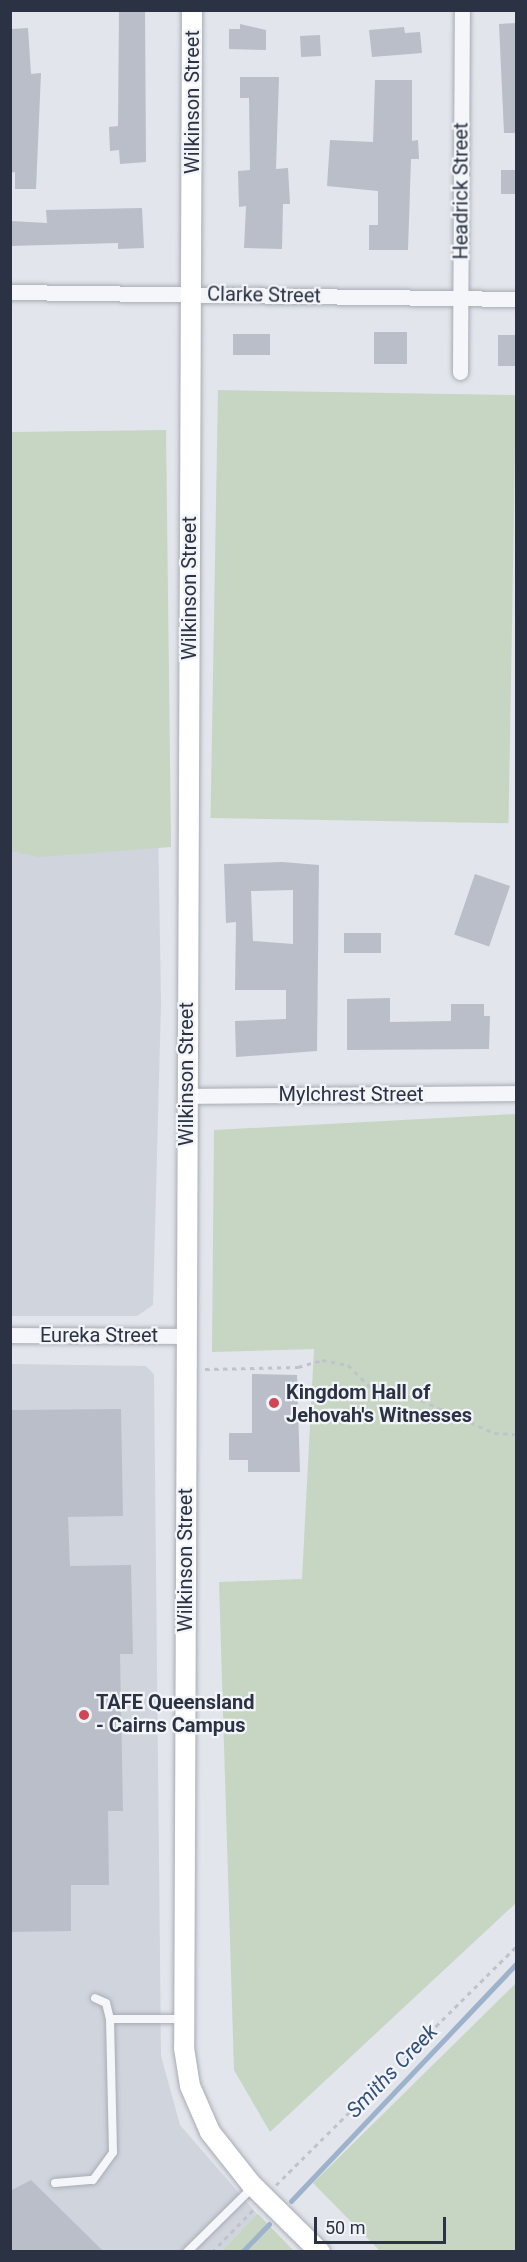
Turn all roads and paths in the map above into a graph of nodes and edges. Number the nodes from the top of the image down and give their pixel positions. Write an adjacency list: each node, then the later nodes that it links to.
1 (192, 10): 4 (street, Wilkinson Street)
2 (462, 10): 5 (street, Headrick Street)
3 (10, 291): 4 (street, Clarke Street)
4 (191, 293): 5 (street, Clarke Street); 9 (street, Wilkinson Street)
5 (460, 299): 6 (street, Clarke Street); 7 (street, Headrick Street)
6 (516, 299)
7 (460, 372)
8 (516, 1093): 9 (street, Mylchrest Street)
9 (185, 1096): 11 (street, Wilkinson Street)
10 (10, 1335): 11 (street, Eureka Street)
11 (186, 1336): 12 (street, Wilkinson Street)
12 (187, 1370): 13 (path); 17 (street, Wilkinson Street)
13 (516, 1434)
14 (516, 1947): 19 (path)
15 (95, 1998): 16 (lane)
16 (110, 2019): 17 (lane); 18 (lane)
17 (182, 2019): 19 (street, Wilkinson Street)
18 (55, 2183)
19 (259, 2192): 20 (lane); 21 (path); 22 (street, Wilkinson Street)
20 (187, 2252)
21 (212, 2252)
22 (320, 2252)

